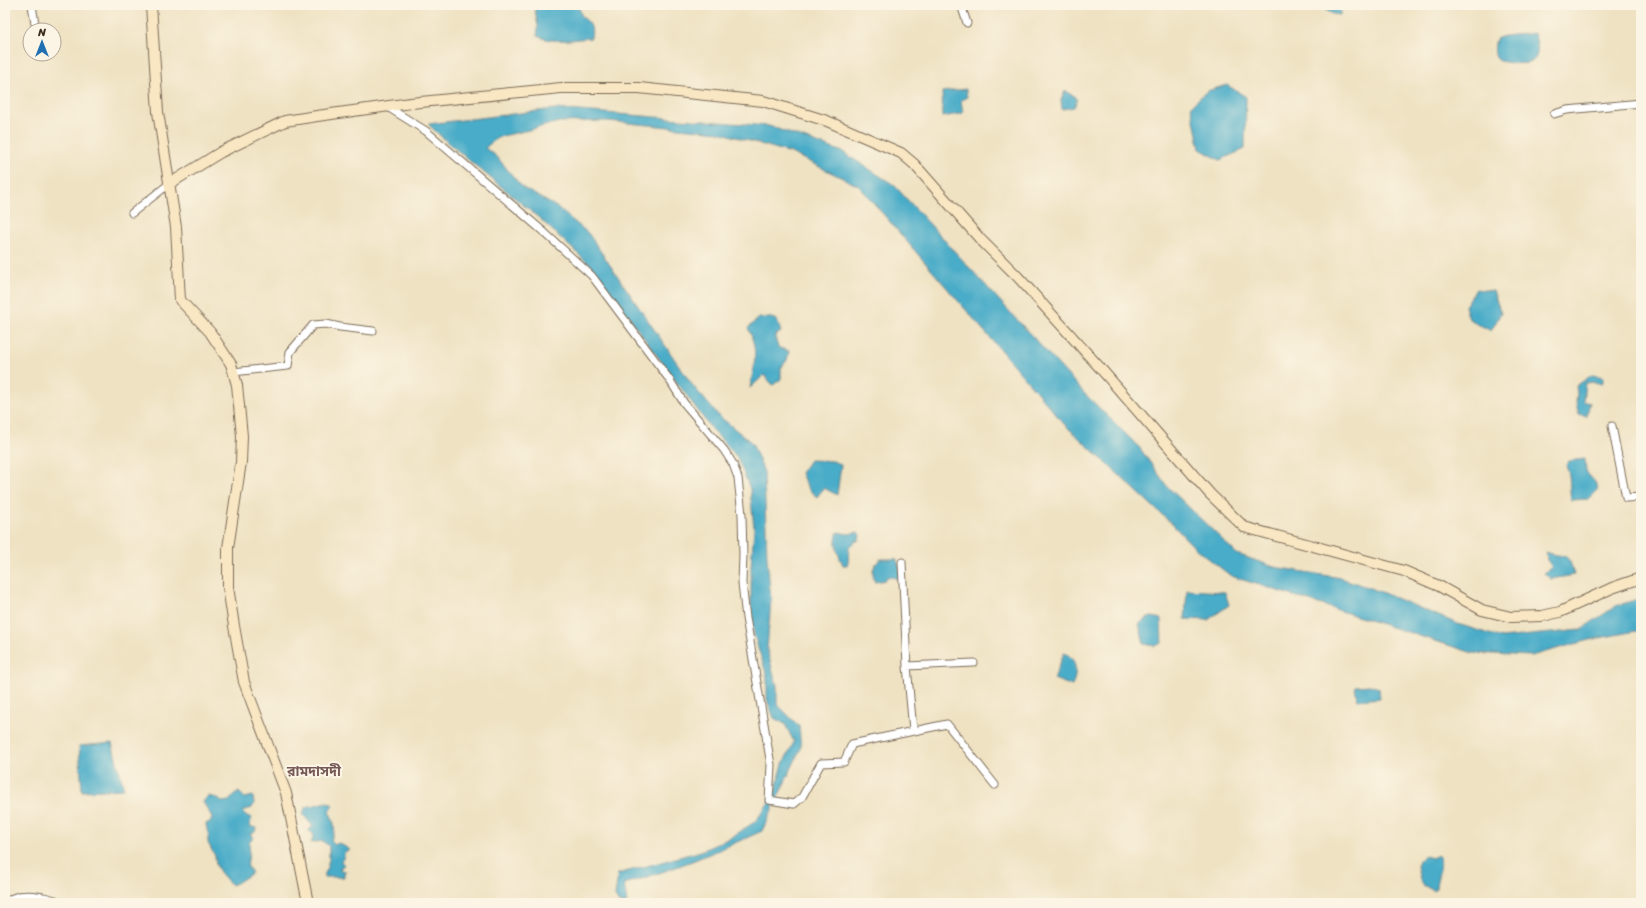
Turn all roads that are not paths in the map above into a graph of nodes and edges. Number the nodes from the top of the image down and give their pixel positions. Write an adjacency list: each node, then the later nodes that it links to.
1 (32, 5): 4 (street)
2 (151, 5): 9 (main road)
3 (961, 5): 5 (street)
4 (35, 22)
5 (967, 23)
6 (1641, 103): 8 (street)
7 (386, 106): 9 (main road); 16 (main road); 19 (street)
8 (1554, 114)
9 (169, 184): 10 (street); 12 (main road)
10 (132, 214)
11 (373, 331): 12 (street)
12 (234, 372): 23 (main road)
13 (1612, 426): 14 (street)
14 (1641, 497)
15 (902, 562): 18 (street)
16 (1641, 578)
17 (974, 663): 18 (street)
18 (907, 666): 19 (street)
19 (913, 730): 20 (street)
20 (995, 786)
21 (6, 903): 22 (street)
22 (62, 903)
23 (308, 903)

